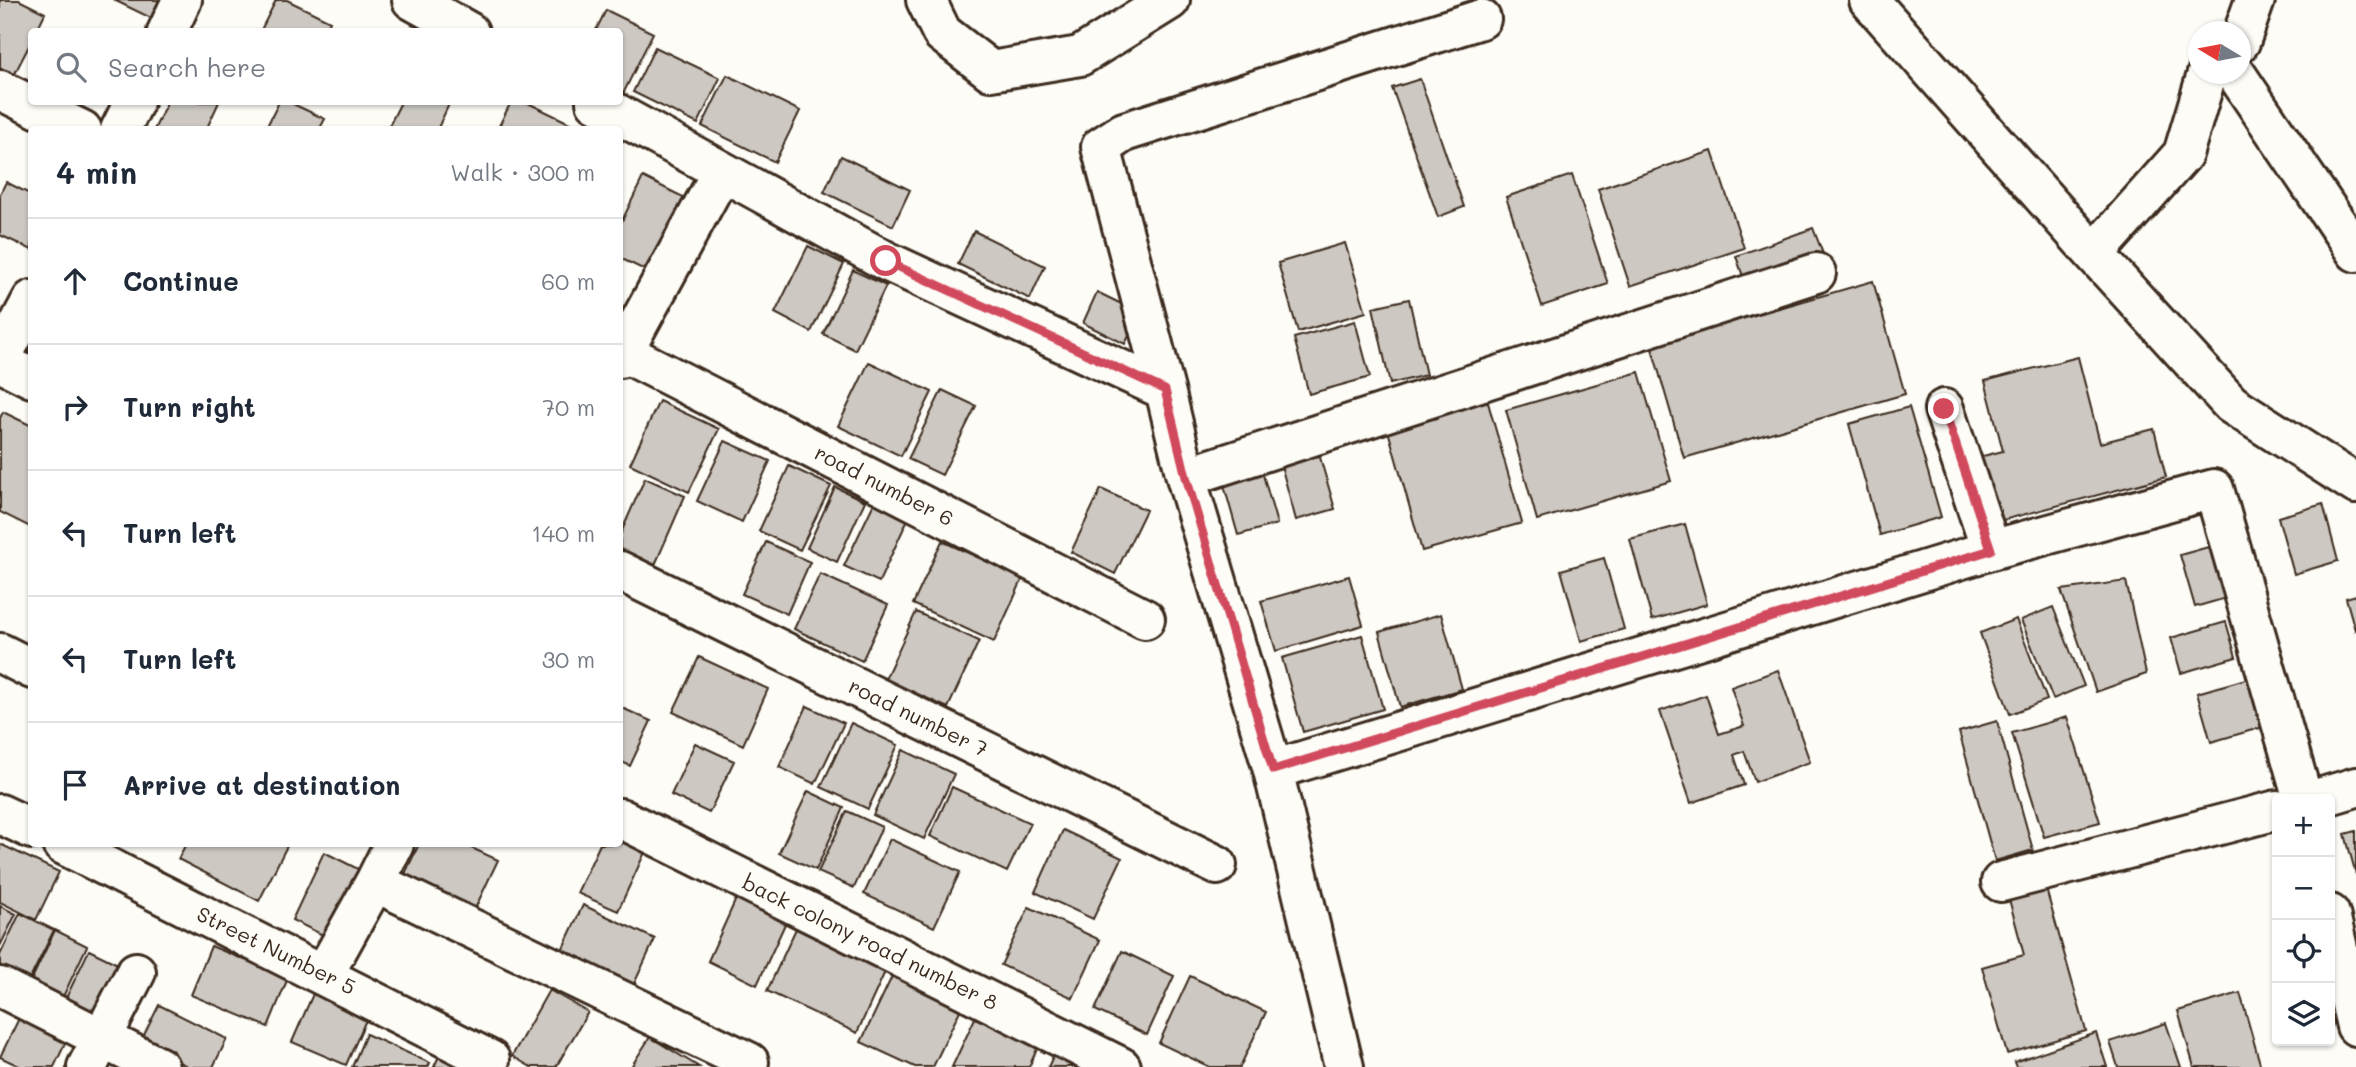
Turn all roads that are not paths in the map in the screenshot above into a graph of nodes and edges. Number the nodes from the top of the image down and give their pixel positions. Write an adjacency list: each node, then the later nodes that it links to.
1 (182, 0): 9 (street)
2 (412, 0): 10 (street)
3 (926, 0): 4 (street)
4 (1170, 0)
5 (1869, 0): 22 (street)
6 (2255, 0): 8 (street)
7 (1481, 19): 29 (street)
8 (2248, 21)
9 (169, 28)
10 (462, 28)
11 (2204, 84): 22 (street)
12 (2243, 84): 21 (street)
13 (0, 90): 14 (street)
14 (28, 104)
15 (31, 105): 18 (street)
16 (132, 105): 19 (street)
17 (601, 105): 20 (street)
18 (74, 126)
19 (122, 126)
20 (722, 171): 25 (street); 29 (street)
21 (2356, 252)
22 (2094, 254): 32 (street)
23 (1816, 273): 31 (street)
24 (28, 308): 27 (street)
25 (623, 351)
26 (623, 356): 35 (street, road number 6)
27 (0, 361): 28 (street)
28 (28, 376)
29 (1165, 390): 31 (street)
30 (1944, 409): 33 (street)
31 (1186, 477): 38 (street)
32 (2356, 484)
33 (1991, 550): 38 (street); 40 (street)
34 (623, 572): 48 (street, road number 7)
35 (1144, 619)
36 (0, 653): 37 (street)
37 (28, 667)
38 (1273, 770): 60 (street)
39 (2356, 787): 41 (street)
40 (2301, 794)
41 (2333, 794)
42 (2272, 811): 49 (street)
43 (0, 814): 45 (street)
44 (623, 819): 59 (street, back colony road number 8)
45 (28, 827)
46 (68, 847): 52 (street, Street Number 5)
47 (383, 856): 52 (street); 57 (street)
48 (1217, 865)
49 (2001, 882)
50 (2331, 920): 54 (street)
51 (136, 972): 55 (street)
52 (324, 974): 56 (street, Street Number 5)
53 (0, 988): 55 (street)
54 (2356, 1026)
55 (93, 1052): 58 (street)
56 (490, 1060)
57 (751, 1065)
58 (159, 1067)
59 (1121, 1067)
60 (1344, 1067)

